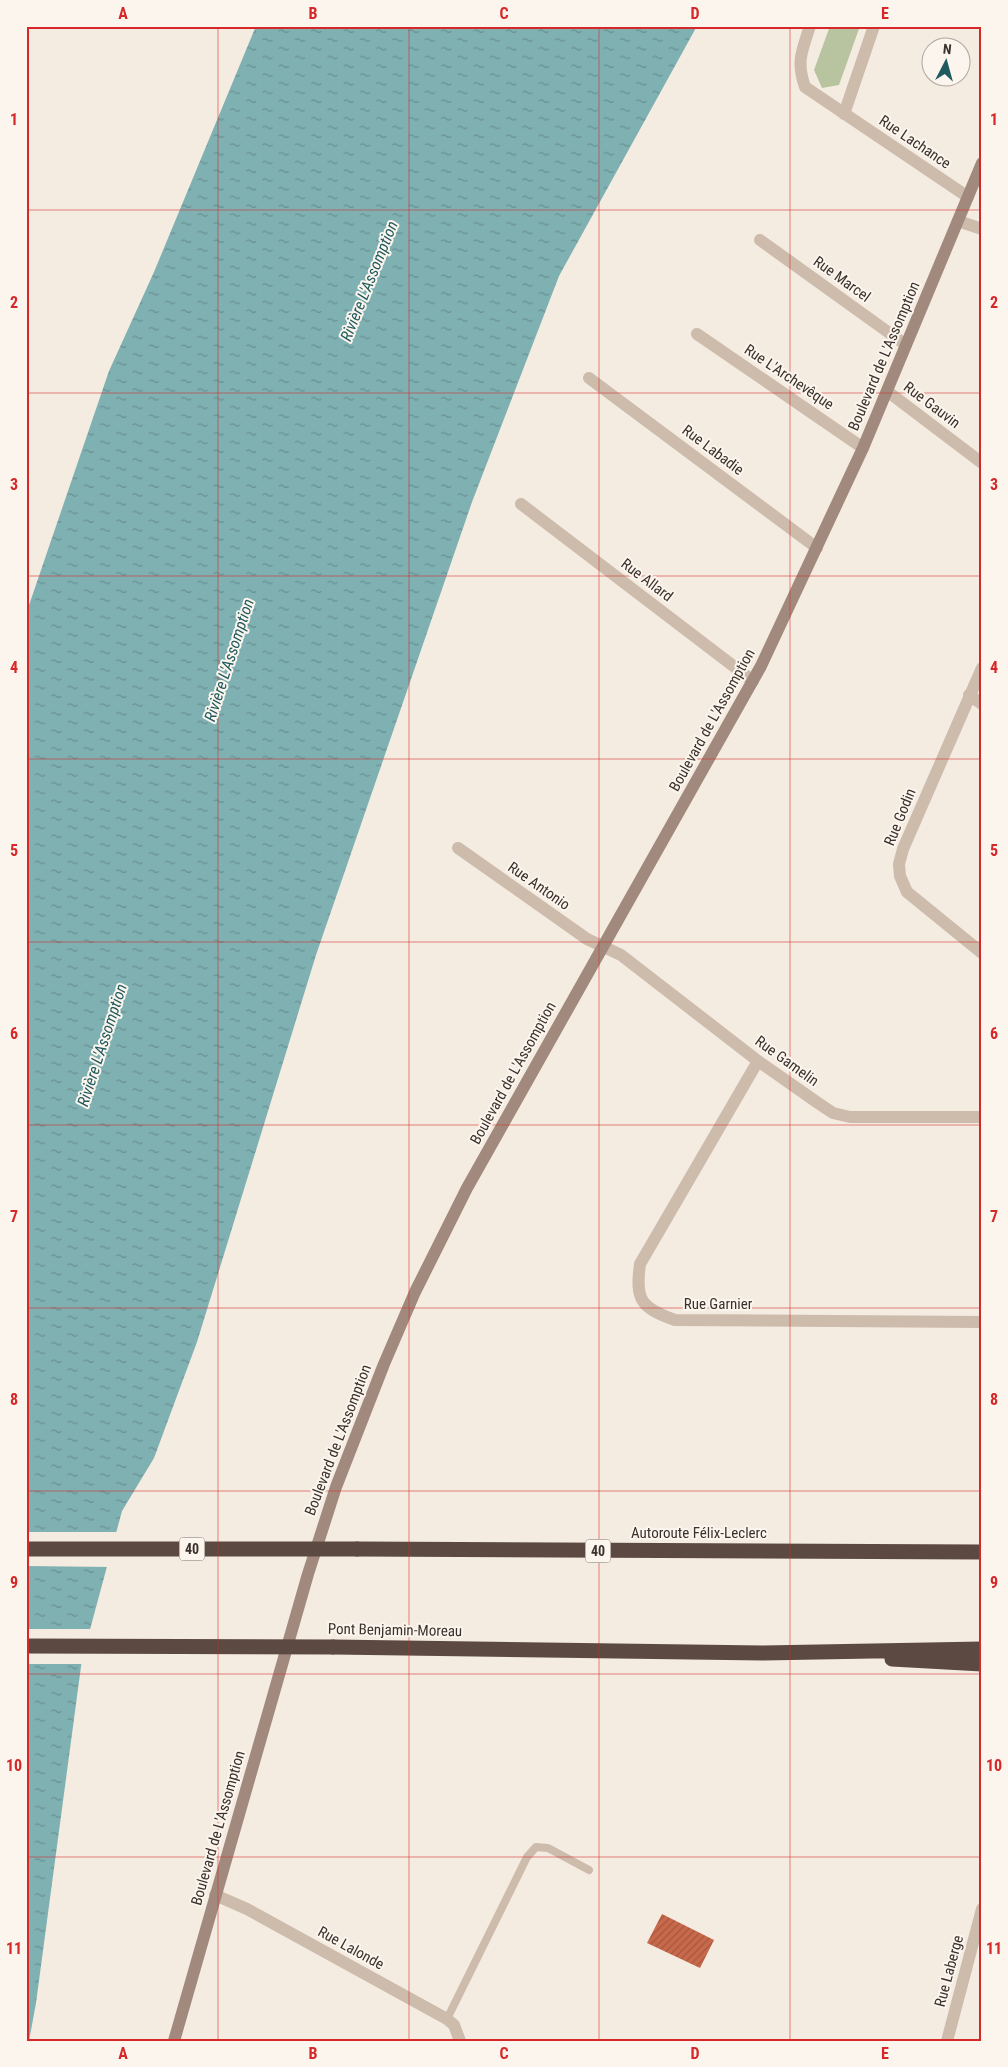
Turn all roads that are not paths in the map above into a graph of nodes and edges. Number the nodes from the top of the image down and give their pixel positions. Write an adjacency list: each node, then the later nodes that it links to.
1 (810, 26): 3 (street, Rue Lachance)
2 (874, 26): 3 (street)
3 (844, 114): 5 (street, Rue Lachance)
4 (982, 163): 5 (street, Boulevard de L'Assomption)
5 (968, 197): 6 (street, Boulevard de L'Assomption)
6 (958, 221): 7 (street); 10 (street, Boulevard de L'Assomption)
7 (982, 229)
8 (760, 240): 10 (street, Rue Marcel)
9 (697, 334): 13 (street, Rue L'Archevêque)
10 (906, 345): 12 (street, Boulevard de L'Assomption)
11 (589, 378): 16 (street, Rue Labadie)
12 (887, 391): 13 (street, Boulevard de L'Assomption); 14 (street, Rue Gauvin)
13 (863, 448): 16 (street, Boulevard de L'Assomption)
14 (982, 463)
15 (521, 504): 18 (street, Rue Allard)
16 (817, 548): 18 (street, Boulevard de L'Assomption)
17 (982, 668): 19 (street, Rue Godin)
18 (753, 681): 22 (street, Boulevard de L'Assomption)
19 (969, 695): 20 (street); 23 (street, Rue Godin)
20 (982, 704)
21 (458, 848): 22 (street, Rue Antonio)
22 (603, 947): 24 (street, Rue Gamelin); 36 (street, Boulevard de L'Assomption)
23 (982, 954)
24 (758, 1061): 25 (street, Rue Gamelin); 26 (street, Rue Garnier)
25 (982, 1117)
26 (982, 1322)
27 (982, 1547): 29 (highway)
28 (26, 1549): 29 (highway, Autoroute Félix-Leclerc / 40, bridge)
29 (898, 1550): 30 (highway, Autoroute Félix-Leclerc / 40)
30 (982, 1552)
31 (26, 1646): 33 (highway, Pont Benjamin-Moreau, bridge)
32 (982, 1649): 33 (highway)
33 (763, 1653): 34 (highway)
34 (982, 1664)
35 (589, 1870): 38 (lane)
36 (215, 1895): 38 (street, Rue Lalonde); 39 (street, Boulevard de L'Assomption)
37 (982, 1908): 41 (street, Rue Laberge)
38 (447, 2019): 40 (street)
39 (174, 2041)
40 (460, 2041)
41 (947, 2041)

